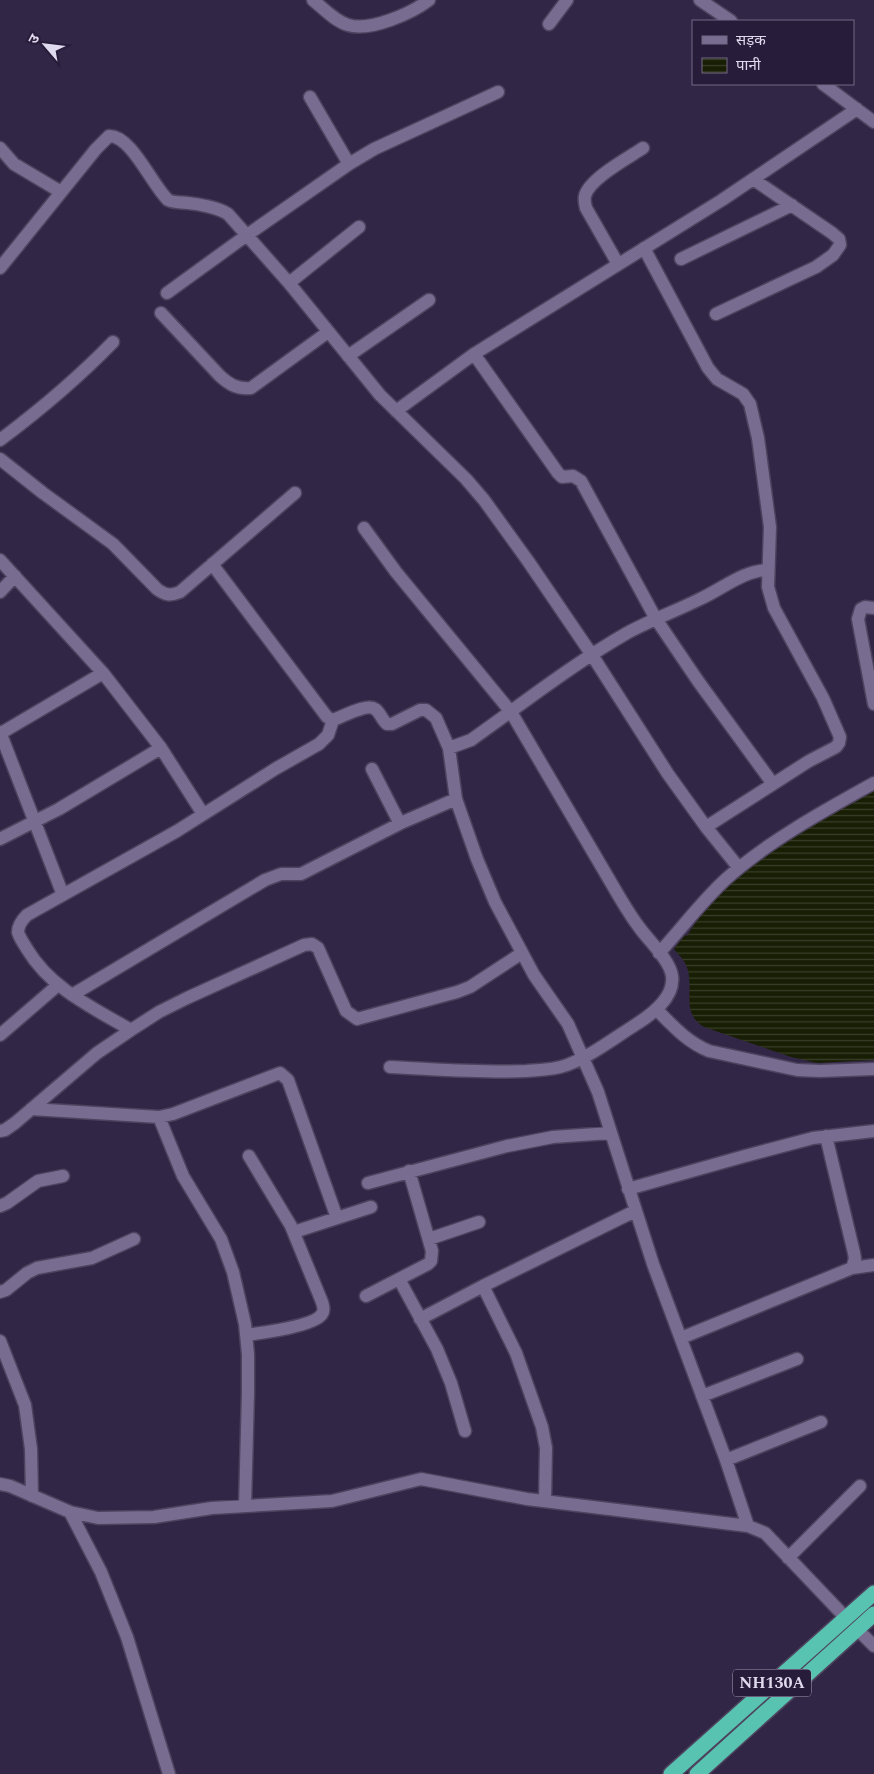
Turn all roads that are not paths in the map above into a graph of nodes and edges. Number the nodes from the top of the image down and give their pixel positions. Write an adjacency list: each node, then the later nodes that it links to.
1 (313, 0): 2 (street)
2 (429, 0)
3 (567, 0): 6 (street)
4 (700, 0): 5 (street)
5 (730, 20)
6 (549, 24)
7 (824, 85): 10 (street)
8 (498, 92): 14 (street)
9 (310, 96): 14 (street)
10 (856, 109): 11 (street); 15 (street)
11 (874, 122)
12 (0, 148): 16 (street)
13 (642, 148): 22 (street)
14 (349, 164): 19 (street)
15 (753, 179): 17 (street); 20 (street)
16 (62, 192): 19 (street); 23 (street)
17 (792, 205): 21 (street); 28 (street)
18 (360, 227): 24 (street)
19 (247, 235): 24 (street); 25 (street)
20 (644, 248): 22 (street); 40 (street)
21 (681, 260)
22 (618, 264): 31 (street)
23 (0, 268)
24 (289, 283): 29 (street)
25 (167, 293)
26 (429, 300): 32 (street)
27 (161, 313): 29 (street)
28 (716, 314)
29 (328, 332): 32 (street)
30 (113, 342): 34 (street)
31 (474, 354): 33 (street); 44 (street)
32 (348, 356): 33 (street)
33 (396, 410): 45 (street)
34 (0, 440)
35 (0, 458): 39 (street)
36 (295, 493): 39 (street)
37 (364, 528): 48 (street)
38 (0, 560): 41 (street)
39 (212, 564): 49 (street)
40 (768, 570): 44 (street); 54 (street)
41 (15, 576): 42 (street); 46 (street)
42 (0, 592)
43 (874, 608): 47 (street)
44 (656, 619): 45 (street); 54 (street)
45 (592, 655): 48 (street); 60 (street)
46 (103, 673): 50 (street); 51 (street)
47 (874, 704)
48 (511, 712): 52 (street); 64 (street)
49 (333, 720): 52 (street); 57 (street)
50 (0, 733): 58 (street)
51 (161, 748): 57 (street); 58 (street)
52 (449, 748): 56 (street)
53 (372, 769): 59 (street)
54 (773, 784): 60 (street)
55 (874, 784): 62 (street)
56 (456, 799): 59 (street); 65 (street)
57 (204, 814): 63 (street)
58 (36, 822): 61 (street); 63 (street)
59 (403, 822): 67 (street)
60 (706, 827): 62 (street)
61 (0, 840)
62 (739, 868): 64 (street)
63 (63, 895): 66 (street)
64 (659, 952): 68 (street)
65 (522, 954): 69 (street); 71 (street)
66 (58, 985): 67 (street); 70 (street)
67 (72, 995): 69 (street)
68 (656, 1009): 71 (street); 73 (street)
69 (131, 1030): 74 (street)
70 (0, 1035)
71 (583, 1058): 72 (street); 78 (street)
72 (390, 1067)
73 (874, 1068)
74 (31, 1109): 75 (street); 76 (street)
75 (159, 1117): 88 (street); 100 (street)
76 (0, 1131)
77 (874, 1131): 79 (street)
78 (610, 1133): 81 (street); 84 (street)
79 (826, 1136): 84 (street); 94 (street)
80 (249, 1156): 90 (street)
81 (409, 1171): 83 (street); 91 (street)
82 (63, 1176): 85 (street)
83 (368, 1183)
84 (628, 1189): 87 (street)
85 (0, 1206)
86 (371, 1207): 88 (street)
87 (635, 1211): 96 (street); 101 (street)
88 (337, 1218): 90 (street)
89 (479, 1222): 91 (street)
90 (294, 1232): 100 (street)
91 (428, 1239): 95 (street)
92 (134, 1240): 97 (street)
93 (874, 1265): 94 (street)
94 (852, 1268): 101 (street)
95 (399, 1279): 98 (street); 99 (street)
96 (483, 1286): 99 (street); 111 (street)
97 (0, 1292)
98 (366, 1296)
99 (420, 1319): 106 (street)
100 (246, 1335): 112 (street)
101 (680, 1338): 104 (street)
102 (0, 1341): 110 (street)
103 (797, 1359): 104 (street)
104 (702, 1396): 107 (street)
105 (821, 1422): 107 (street)
106 (465, 1431)
107 (726, 1460): 114 (street)
108 (0, 1484): 110 (street)
109 (860, 1486): 115 (street)
110 (32, 1496): 113 (street)
111 (545, 1501): 112 (street); 114 (street)
112 (245, 1506): 113 (street)
113 (70, 1512): 122 (street)
114 (748, 1526): 115 (street)
115 (788, 1558): 118 (street)
116 (874, 1593): 118 (highway, NH130A)
117 (874, 1614): 119 (highway, NH130A)
118 (846, 1618): 121 (highway, NH130A)
119 (857, 1629): 120 (street); 123 (highway, NH130A)
120 (874, 1646)
121 (675, 1773)
122 (169, 1774)
123 (697, 1774)

